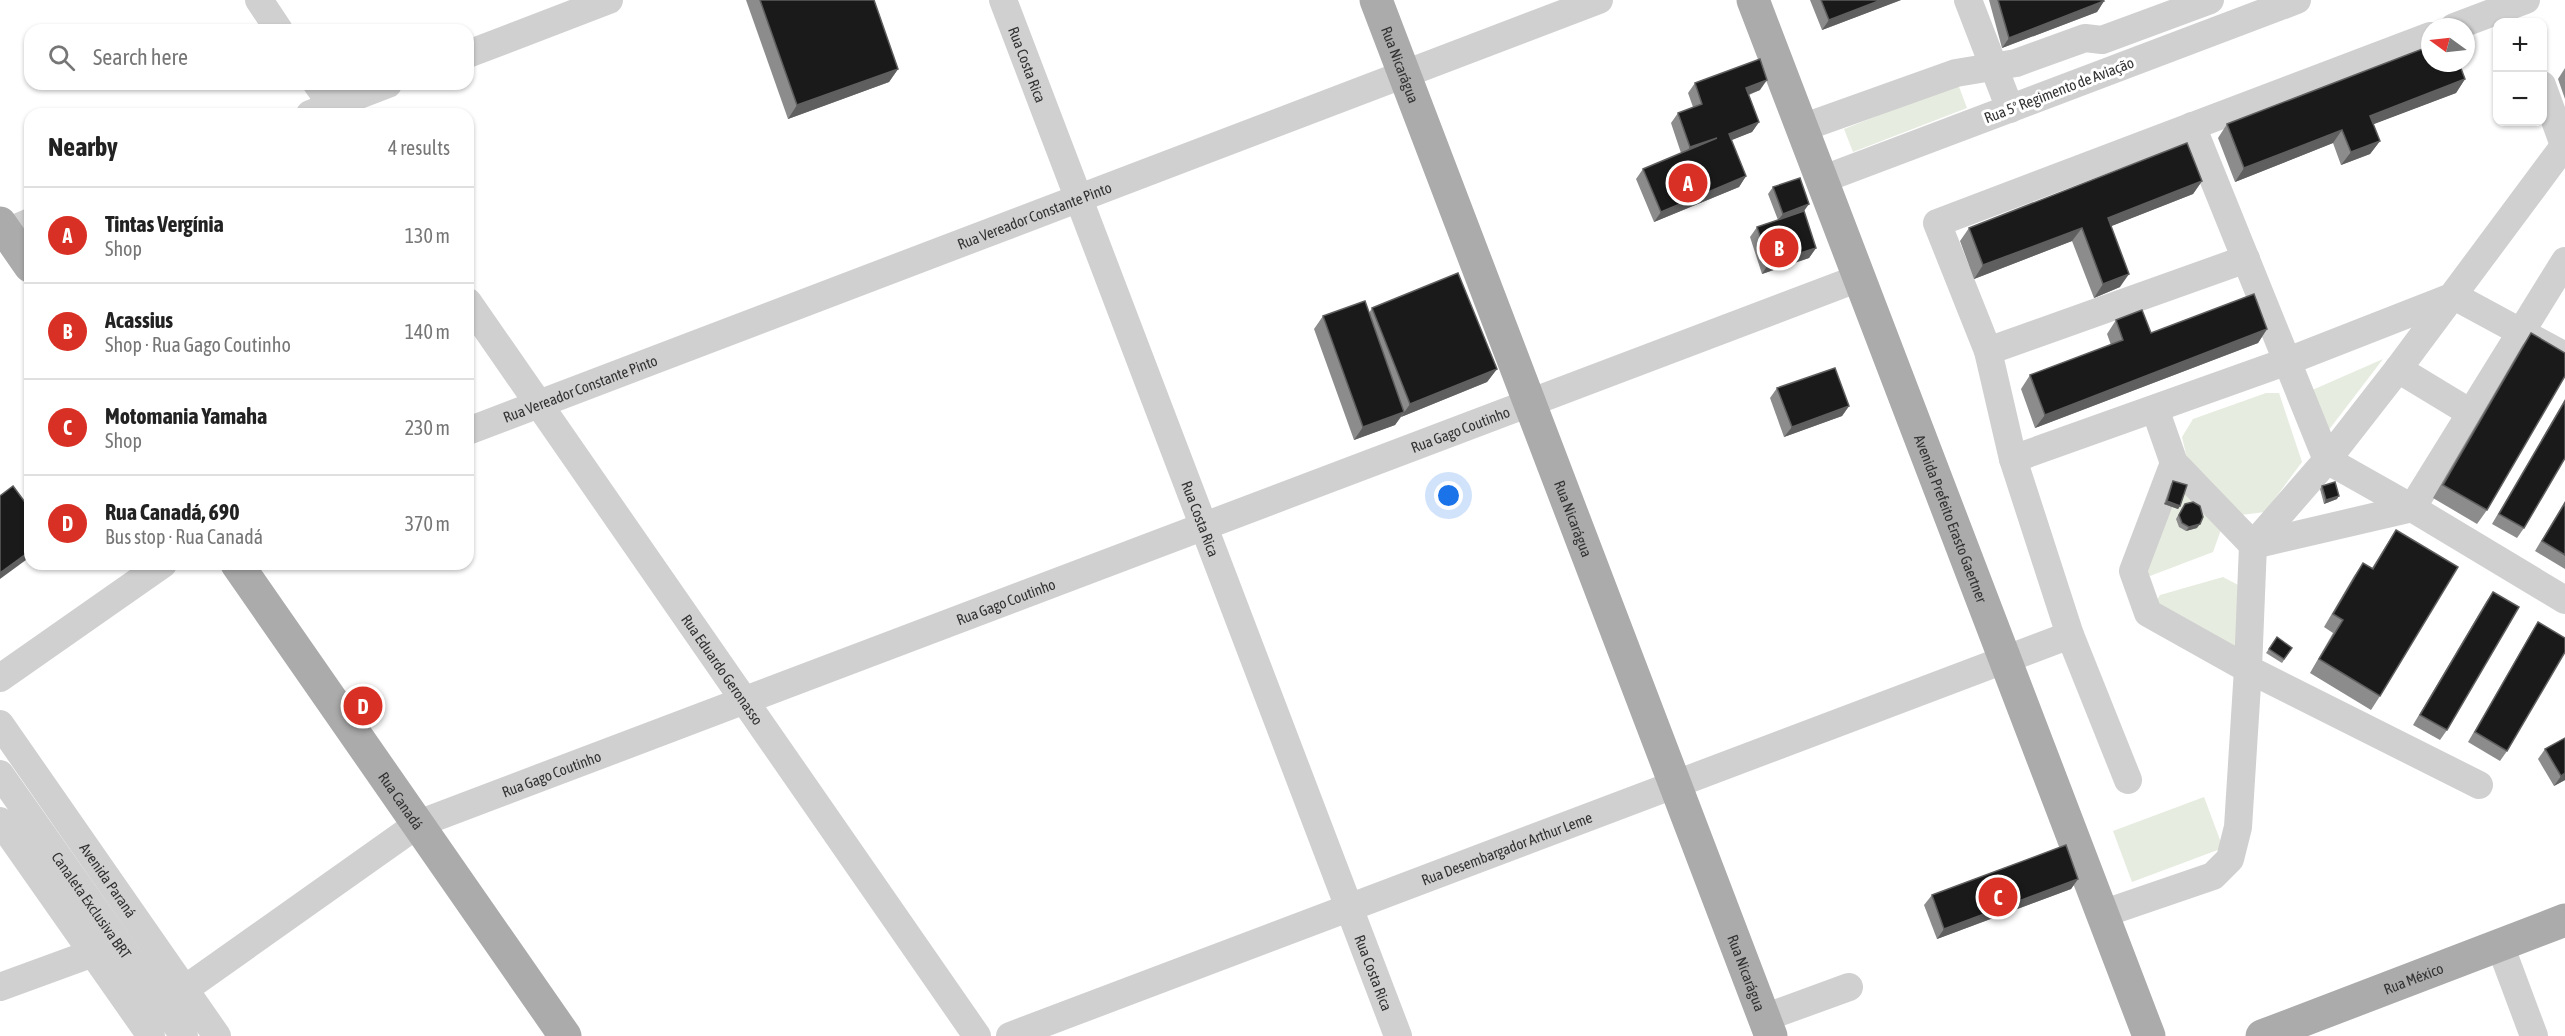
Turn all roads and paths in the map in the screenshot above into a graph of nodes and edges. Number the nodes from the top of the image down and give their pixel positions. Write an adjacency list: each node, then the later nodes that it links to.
1 (259, 0): 14 (street)
2 (609, 0): 17 (street)
3 (1003, 0): 29 (street, Rua Costa Rica)
4 (1376, 0): 19 (main road, Rua Nicarágua)
5 (1599, 0): 19 (street, Rua Vereador Constante Pinto)
6 (1753, 0): 26 (main road, Avenida Prefeito Erasto Gaertner)
7 (1968, 0): 18 (street)
8 (2210, 0): 15 (street, Rua 5º Regimento de Aviação)
9 (2297, 0): 11 (street, Rua 5º Regimento de Aviação)
10 (2075, 9): 15 (street)
11 (2247, 9): 20 (street, Rua 5º Regimento de Aviação)
12 (2520, 9): 13 (street)
13 (2475, 21)
14 (275, 24)
15 (2085, 38): 18 (street, Rua 5º Regimento de Aviação); 20 (street)
16 (2421, 39): 25 (street)
17 (474, 52)
18 (1994, 67): 24 (street); 26 (street, Rua 5º Regimento de Aviação)
19 (1404, 74): 29 (street, Rua Vereador Constante Pinto); 42 (main road, Rua Nicarágua)
20 (2096, 76): 24 (street, Rua 5º Regimento de Aviação)
21 (369, 90): 23 (street)
22 (2547, 98): 27 (street)
23 (324, 104)
24 (2010, 109): 28 (street, Rua 5º Regimento de Aviação)
25 (2192, 126): 32 (street); 38 (street)
26 (1802, 128): 28 (main road, Avenida Prefeito Erasto Gaertner)
27 (2565, 147): 35 (street)
28 (1821, 180): 34 (main road, Avenida Prefeito Erasto Gaertner)
29 (1078, 199): 43 (street, Rua Vereador Constante Pinto); 51 (street, Rua Costa Rica)
30 (9, 228): 31 (main road)
31 (24, 255)
32 (2246, 259): 38 (street); 40 (street)
33 (2565, 261): 37 (street)
34 (1859, 278): 42 (street, Rua Gago Coutinho); 57 (main road, Avenida Prefeito Erasto Gaertner)
35 (2454, 296): 37 (street); 40 (street); 41 (street)
36 (474, 311): 43 (street, Rua Eduardo Geronasso)
37 (2521, 333): 39 (street); 45 (street)
38 (1988, 351): 47 (street)
39 (2565, 356)
40 (2288, 361): 44 (street); 48 (street)
41 (2398, 369): 45 (street); 48 (street)
42 (1530, 403): 51 (street, Rua Gago Coutinho); 64 (main road, Rua Nicarágua)
43 (539, 404): 46 (street, Rua Vereador Constante Pinto); 60 (street, Rua Eduardo Geronasso)
44 (2155, 409): 47 (street); 49 (street)
45 (2469, 412): 50 (street)
46 (474, 429)
47 (2013, 459): 56 (street)
48 (2327, 460): 50 (street); 52 (street)
49 (2174, 463): 52 (street); 58 (street)
50 (2412, 508): 52 (street); 55 (street)
51 (1204, 527): 60 (street, Rua Gago Coutinho); 68 (street, Rua Costa Rica)
52 (2253, 545): 58 (street)
53 (154, 570): 59 (street)
54 (241, 570): 67 (main road, Rua Canadá)
55 (2565, 600)
56 (2070, 635): 57 (street, Rua Desembargador Arthur Leme); 63 (street)
57 (2004, 659): 64 (street, Rua Desembargador Arthur Leme); 69 (main road, Avenida Prefeito Erasto Gaertner)
58 (2248, 669): 65 (street); 69 (street)
59 (0, 678)
60 (744, 700): 67 (street, Rua Gago Coutinho); 81 (street, Rua Eduardo Geronasso)
61 (0, 724): 75 (street, Avenida Paraná)
62 (0, 774): 78 (street, Canaleta Exclusiva BRT)
63 (2128, 780)
64 (1675, 784): 68 (street, Rua Desembargador Arthur Leme); 76 (main road, Rua Nicarágua)
65 (2479, 785)
66 (0, 821): 72 (street)
67 (418, 824): 75 (street, Rua Gago Coutinho); 80 (main road, Rua Canadá)
68 (1349, 907): 82 (street, Rua Desembargador Arthur Leme); 83 (street, Rua Costa Rica)
69 (2102, 914): 84 (main road, Avenida Prefeito Erasto Gaertner)
70 (2565, 920): 71 (main road, Rua México)
71 (2500, 945): 85 (main road, Rua México); 86 (street)
72 (93, 953): 73 (street); 77 (street)
73 (0, 987)
74 (1849, 987): 76 (street)
75 (185, 989): 79 (street, Avenida Paraná)
76 (1767, 1027)
77 (151, 1036)
78 (184, 1036)
79 (218, 1036)
80 (565, 1036)
81 (977, 1036)
82 (1010, 1036)
83 (1398, 1036)
84 (2148, 1036)
85 (2262, 1036)
86 (2534, 1036)

